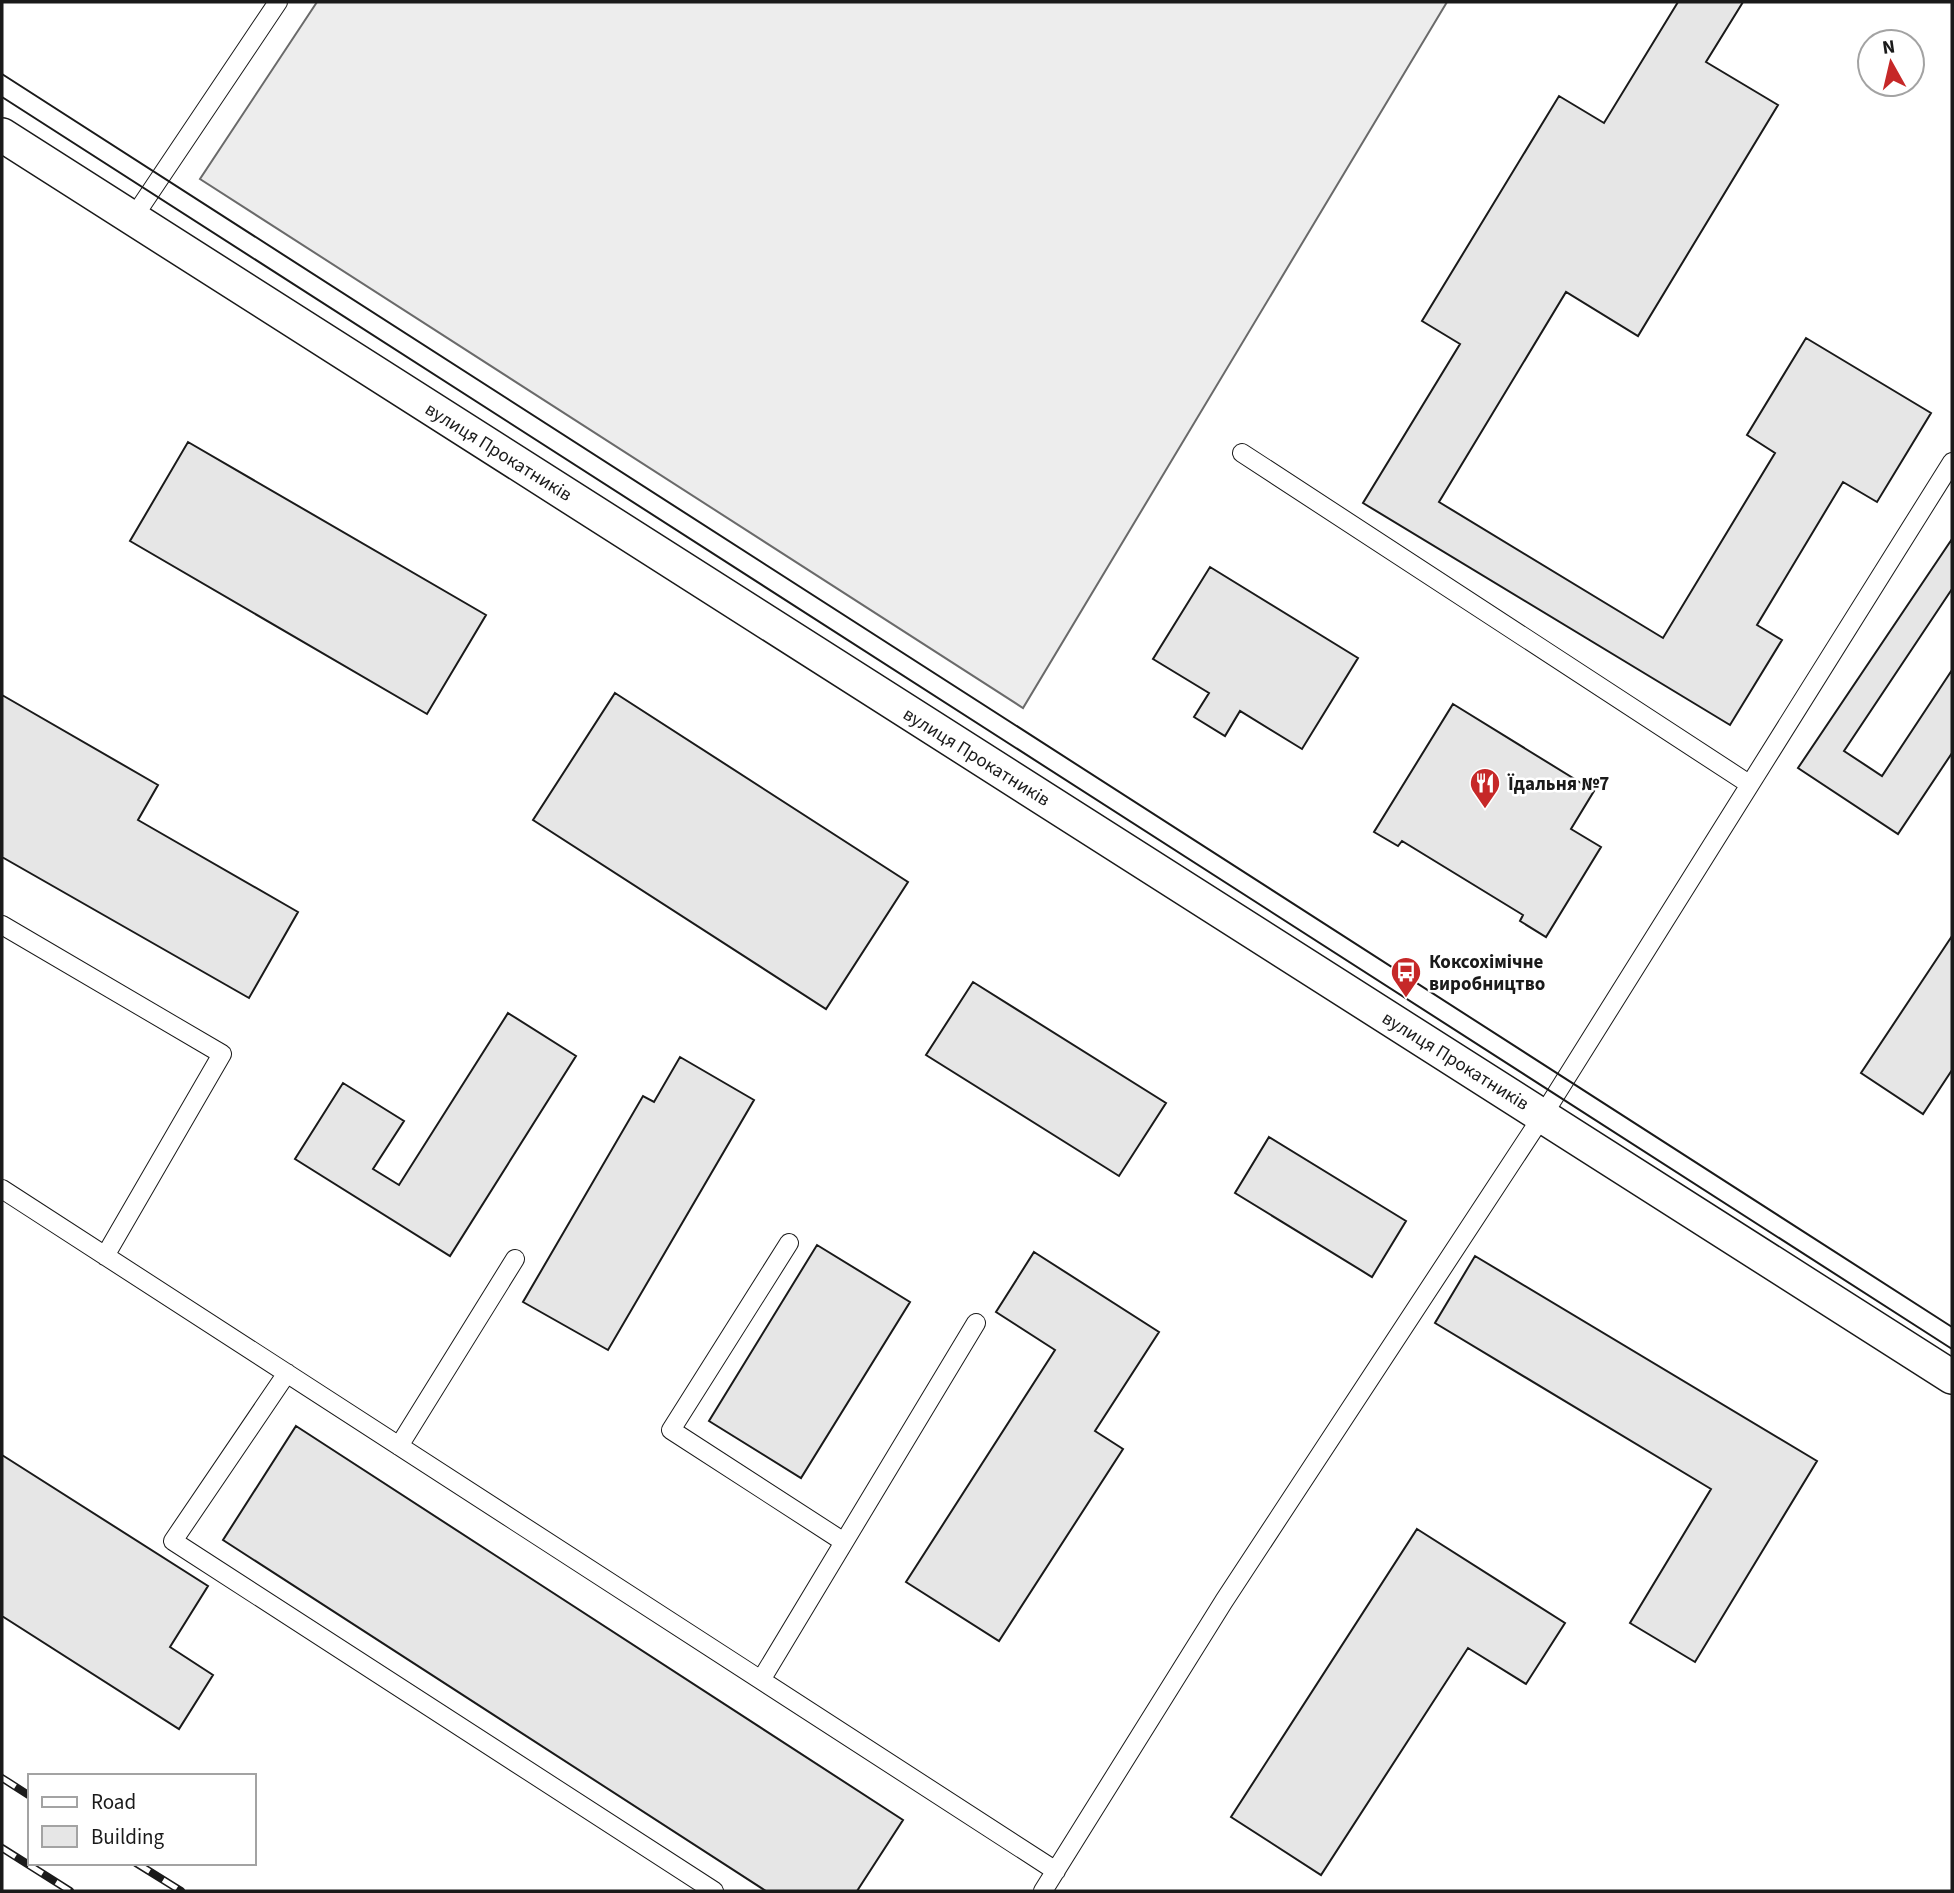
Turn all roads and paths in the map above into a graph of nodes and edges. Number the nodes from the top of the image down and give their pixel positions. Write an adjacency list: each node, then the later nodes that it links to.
1 (278, 2): 3 (lane)
2 (2, 135): 3 (street, вулиця Прокатників)
3 (133, 218): 8 (street, вулиця Прокатників)
4 (1242, 453): 6 (lane)
5 (1952, 462): 6 (lane)
6 (1749, 784): 8 (lane)
7 (2, 925): 11 (lane)
8 (1543, 1115): 15 (street, вулиця Прокатників); 19 (lane)
9 (2, 1189): 11 (lane)
10 (789, 1243): 17 (lane)
11 (105, 1256): 14 (lane)
12 (515, 1259): 16 (lane)
13 (976, 1323): 17 (lane)
14 (287, 1373): 16 (lane); 20 (lane)
15 (1952, 1377)
16 (399, 1446): 18 (lane)
17 (844, 1542): 18 (lane)
18 (761, 1680): 19 (lane)
19 (1056, 1871): 21 (lane)
20 (714, 1891)
21 (1044, 1891)

